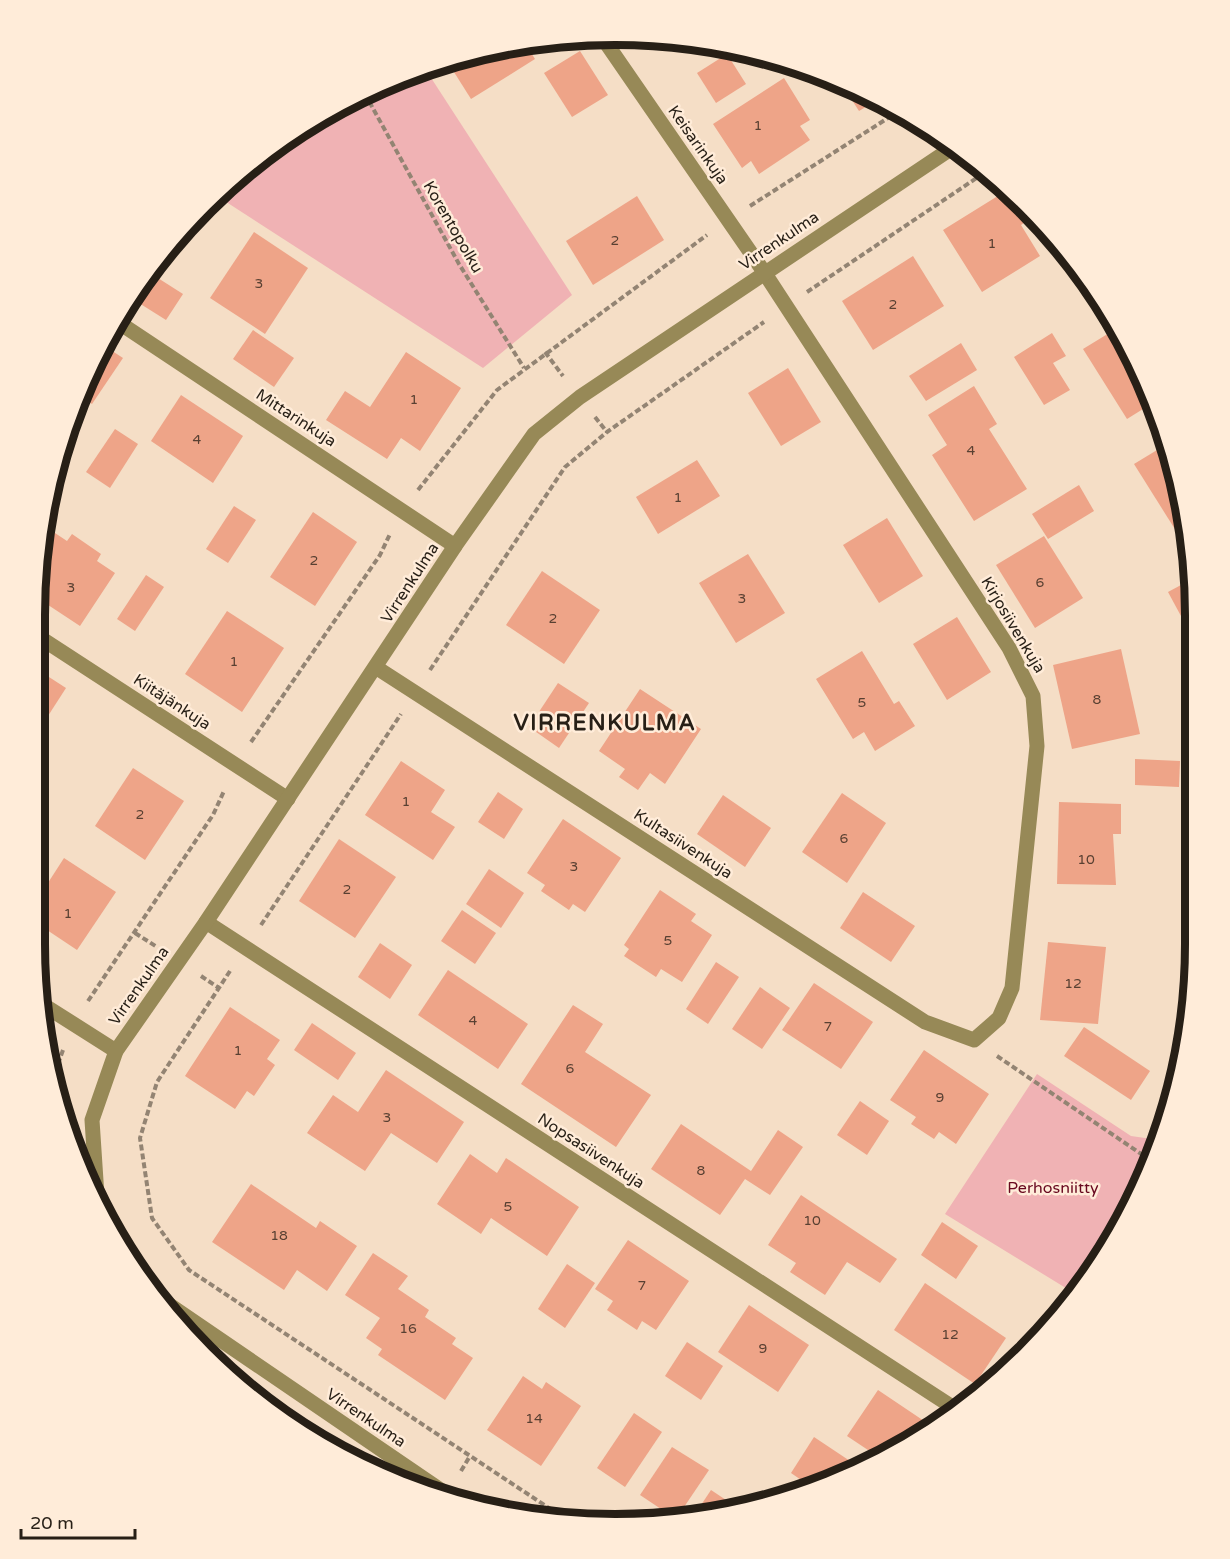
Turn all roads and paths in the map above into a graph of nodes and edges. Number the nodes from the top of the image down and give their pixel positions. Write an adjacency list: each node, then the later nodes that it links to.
1 (607, 45): 5 (street, Keisarinkuja)
2 (369, 101): 8 (path, Korentopolku)
3 (946, 152): 5 (street, Virrenkulma)
4 (979, 176): 6 (path)
5 (764, 272): 6 (street, Kirjosiivenkuja); 9 (street, Virrenkulma)
6 (786, 306): 12 (path); 17 (street, Kirjosiivenkuja)
7 (124, 326): 9 (street, Mittarinkuja)
8 (525, 368)
9 (455, 546): 11 (street, Virrenkulma)
10 (45, 641): 13 (street, Kiitäjänkuja)
11 (377, 668): 12 (street, Kultasiivenkuja); 13 (street, Virrenkulma)
12 (416, 692): 15 (path); 17 (street, Kultasiivenkuja)
13 (288, 799): 14 (street, Virrenkulma)
14 (206, 922): 15 (street, Nopsasiivenkuja); 18 (street, Virrenkulma)
15 (245, 948): 22 (street, Nopsasiivenkuja); 24 (path)
16 (49, 1008): 18 (street)
17 (974, 1040): 19 (path)
18 (116, 1051): 20 (street, Virrenkulma)
19 (1145, 1155)
20 (96, 1179)
21 (181, 1313): 23 (street, Virrenkulma)
22 (950, 1405)
23 (394, 1468)
24 (552, 1510)

